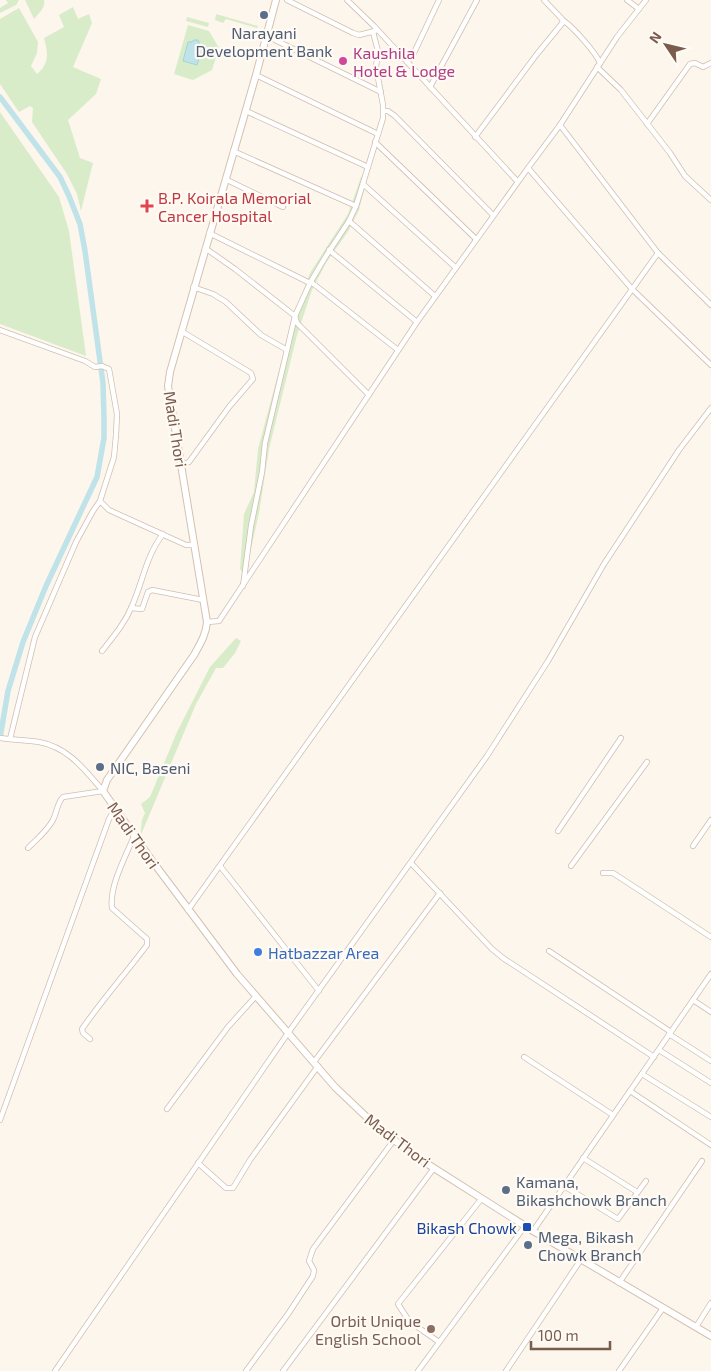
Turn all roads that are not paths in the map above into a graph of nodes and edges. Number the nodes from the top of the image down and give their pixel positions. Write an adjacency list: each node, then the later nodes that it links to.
1 (276, 0): 12 (main road, Madi Thori)
2 (287, 0): 11 (street)
3 (347, 0): 11 (street)
4 (440, 0): 13 (street)
5 (477, 0): 17 (street)
6 (544, 0): 10 (street)
7 (627, 0): 9 (street)
8 (646, 0): 9 (street)
9 (639, 9): 15 (street)
10 (563, 22): 15 (street); 24 (street)
11 (375, 31): 13 (street); 18 (street)
12 (267, 36): 16 (main road, Madi Thori); 18 (street)
13 (407, 62): 17 (street)
14 (711, 63): 21 (street)
15 (599, 65): 21 (street); 22 (street)
16 (256, 75): 20 (main road, Madi Thori); 23 (street)
17 (430, 87): 24 (street)
18 (381, 92): 19 (street)
19 (384, 111): 23 (street); 35 (street)
20 (246, 112): 26 (main road, Madi Thori); 27 (street)
21 (648, 124): 32 (street)
22 (560, 125): 28 (street); 41 (street)
23 (378, 134): 25 (street)
24 (475, 137): 30 (street)
25 (375, 142): 27 (street); 38 (street)
26 (233, 151): 29 (main road, Madi Thori); 33 (street)
27 (368, 167): 31 (street)
28 (528, 168): 30 (street); 45 (street)
29 (225, 179): 34 (street); 37 (main road, Madi Thori)
30 (517, 182): 35 (street)
31 (363, 184): 33 (street); 42 (street)
32 (711, 200)
33 (356, 206): 36 (street)
34 (283, 207)
35 (493, 214): 38 (street)
36 (349, 221): 40 (street); 46 (street)
37 (209, 233): 39 (main road, Madi Thori); 43 (street)
38 (476, 239): 42 (street)
39 (205, 248): 44 (main road, Madi Thori); 48 (street)
40 (329, 250): 43 (street); 49 (street)
41 (658, 254): 45 (street); 47 (street)
42 (455, 267): 46 (street)
43 (310, 283): 48 (street); 53 (street)
44 (194, 287): 51 (main road, Madi Thori); 52 (street)
45 (632, 289): 54 (street); 77 (street)
46 (435, 296): 49 (street)
47 (711, 305)
48 (295, 316): 52 (street); 55 (street)
49 (417, 322): 53 (street)
50 (0, 330): 58 (street)
51 (181, 331): 57 (main road, Madi Thori); 57 (street)
52 (287, 350): 61 (street)
53 (398, 350): 55 (street)
54 (711, 365)
55 (369, 395): 61 (street)
56 (711, 410): 76 (street)
57 (181, 465): 60 (main road, Madi Thori)
58 (100, 501): 59 (street); 67 (street)
59 (163, 534): 60 (street); 63 (street)
60 (195, 545): 62 (main road, Madi Thori)
61 (243, 586): 64 (street)
62 (203, 600): 63 (street); 64 (main road, Madi Thori)
63 (131, 608): 65 (street)
64 (207, 622): 69 (main road, Madi Thori)
65 (102, 651)
66 (621, 738): 72 (street)
67 (5, 739): 69 (street)
68 (647, 762): 78 (street)
69 (103, 791): 70 (main road, Madi Thori); 75 (street)
70 (115, 809): 73 (main road, Madi Thori); 103 (street)
71 (711, 820): 74 (street)
72 (558, 831)
73 (134, 836): 81 (main road, Madi Thori); 91 (street)
74 (693, 846)
75 (28, 848)
76 (411, 863): 80 (street); 85 (street)
77 (220, 866): 81 (street); 85 (street)
78 (571, 866)
79 (603, 873): 82 (street)
80 (440, 892): 93 (street); 96 (street)
81 (188, 910): 86 (main road, Madi Thori)
82 (711, 937)
83 (549, 951): 90 (street)
84 (711, 975): 87 (street)
85 (319, 991): 89 (street)
86 (256, 996): 89 (main road, Madi Thori); 100 (street)
87 (693, 1000): 88 (street); 90 (street)
88 (711, 1012)
89 (288, 1033): 96 (main road, Madi Thori); 108 (street)
90 (670, 1033): 92 (street); 95 (street)
91 (90, 1039)
92 (658, 1050): 93 (street); 98 (street)
93 (654, 1056): 97 (street)
94 (524, 1057): 101 (street)
95 (711, 1061)
96 (316, 1064): 104 (main road, Madi Thori); 108 (street)
97 (642, 1074): 99 (street); 102 (street)
98 (711, 1083)
99 (630, 1091): 101 (street); 105 (street)
100 (166, 1109)
101 (613, 1115): 106 (street)
102 (711, 1117)
103 (0, 1120)
104 (394, 1140): 109 (main road, Madi Thori); 124 (street)
105 (711, 1145)
106 (583, 1158): 111 (street); 112 (street)
107 (702, 1161): 117 (street)
108 (198, 1163): 123 (street)
109 (434, 1168): 113 (main road, Madi Thori); 125 (street)
110 (646, 1181): 112 (street)
111 (564, 1186): 112 (street); 115 (street)
112 (637, 1192)
113 (482, 1198): 114 (main road, Madi Thori); 122 (street)
114 (525, 1226): 115 (main road, Madi Thori); 122 (street)
115 (533, 1231): 116 (main road, Madi Thori)
116 (580, 1260): 117 (main road, Madi Thori); 127 (street)
117 (619, 1283): 119 (main road, Madi Thori)
118 (711, 1303): 120 (street)
119 (663, 1308): 120 (main road, Madi Thori); 128 (street)
120 (696, 1327): 121 (main road, Madi Thori)
121 (711, 1336)
122 (439, 1342): 126 (street)
123 (56, 1370)
124 (246, 1371)
125 (283, 1371)
126 (418, 1371)
127 (506, 1371)
128 (619, 1371)

